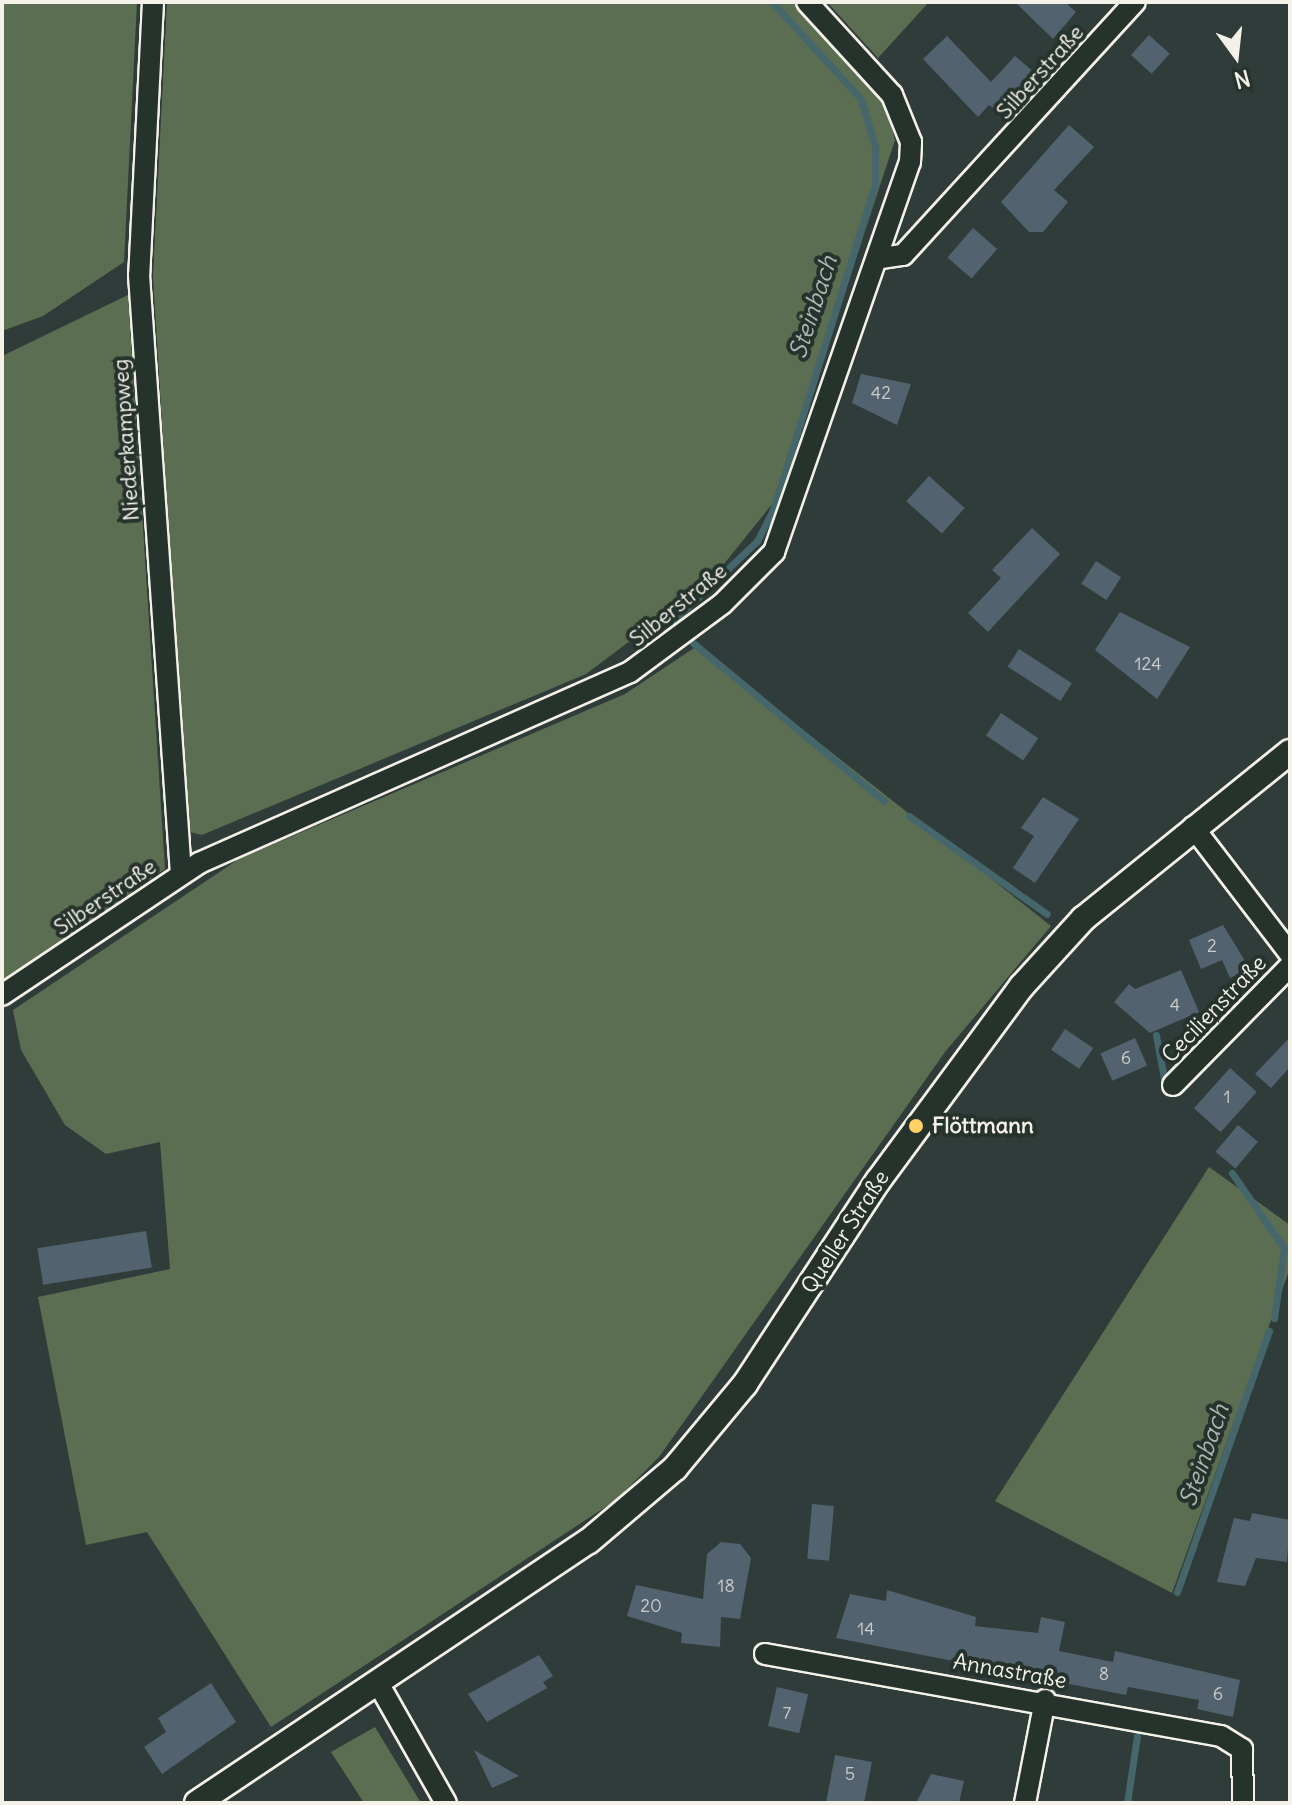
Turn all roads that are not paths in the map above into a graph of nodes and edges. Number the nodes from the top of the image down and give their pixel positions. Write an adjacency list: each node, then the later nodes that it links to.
1 (153, 2): 7 (street, Niederkampweg)
2 (807, 2): 4 (street)
3 (1135, 2): 4 (street, Silberstraße)
4 (881, 258): 7 (street, Silberstraße)
5 (1290, 752): 6 (street, Queller Straße)
6 (1193, 827): 8 (street); 13 (street, Queller Straße)
7 (181, 874): 10 (street, Silberstraße)
8 (1290, 954)
9 (1290, 966): 11 (street, Cecilienstraße)
10 (2, 995)
11 (1173, 1085)
12 (765, 1654): 14 (street, Annastraße)
13 (378, 1683): 15 (street, Queller Straße); 16 (street)
14 (1045, 1700): 17 (street); 18 (street, Annastraße)
15 (197, 1803)
16 (446, 1803)
17 (1025, 1803)
18 (1243, 1803)

